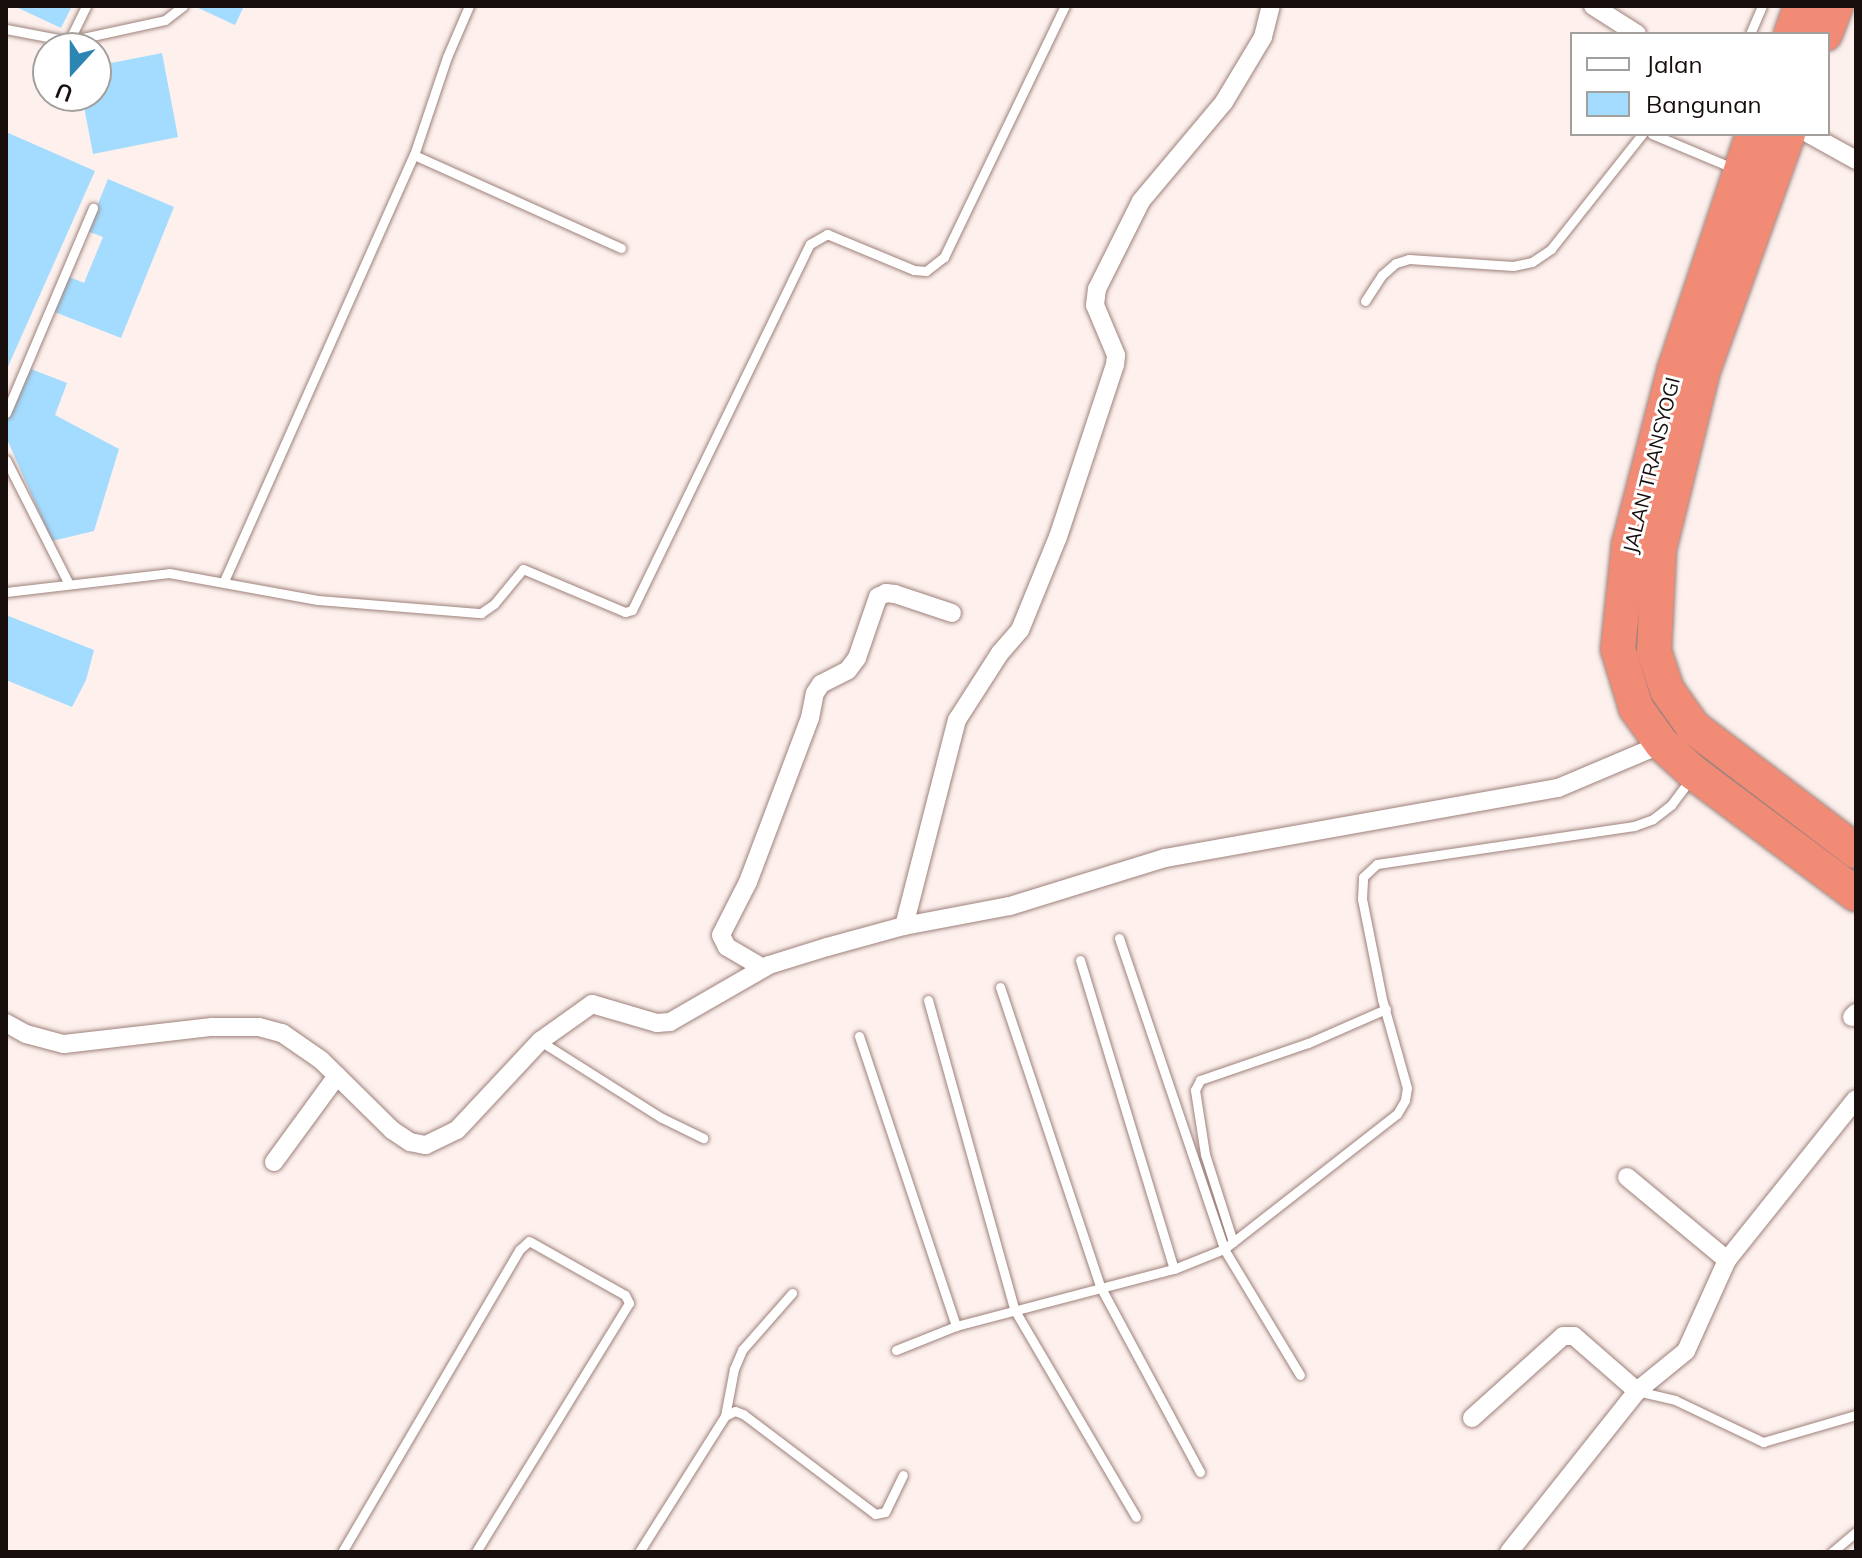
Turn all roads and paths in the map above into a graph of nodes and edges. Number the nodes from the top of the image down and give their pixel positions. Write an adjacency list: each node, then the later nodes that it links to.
1 (86, 6): 10 (lane)
2 (183, 6): 11 (lane)
3 (469, 6): 21 (lane)
4 (1065, 6): 29 (lane)
5 (1271, 6): 37 (street)
6 (1593, 6): 12 (street)
7 (1762, 6): 13 (lane)
8 (1836, 6): 14 (highway)
9 (6, 29): 15 (lane)
10 (73, 32)
11 (110, 32)
12 (1634, 32)
13 (1751, 32)
14 (1826, 32)
15 (32, 34)
16 (1640, 136): 26 (lane)
17 (1657, 136): 23 (lane)
18 (1752, 136): 23 (highway, JALAN TRANSYOGI)
19 (1787, 136): 35 (highway, JALAN TRANSYOGI)
20 (1813, 136): 22 (street)
21 (414, 155): 25 (lane); 29 (lane)
22 (1856, 160)
23 (1739, 171): 33 (highway, JALAN TRANSYOGI)
24 (93, 208): 27 (lane)
25 (621, 248)
26 (1365, 301)
27 (6, 413)
28 (6, 460): 30 (lane)
29 (224, 581): 30 (lane)
30 (68, 582): 31 (lane)
31 (6, 592)
32 (952, 613): 40 (street)
33 (1662, 744): 34 (highway, JALAN TRANSYOGI); 37 (street)
34 (1694, 773): 36 (highway, JALAN TRANSYOGI); 43 (lane)
35 (1856, 851)
36 (1856, 894)
37 (904, 926): 40 (street)
38 (1119, 938): 53 (lane)
39 (1080, 960): 55 (lane)
40 (763, 968): 46 (street)
41 (1000, 987): 56 (lane)
42 (928, 1000): 58 (lane)
43 (1386, 1009): 52 (lane); 52 (lane)
44 (6, 1023): 47 (street)
45 (859, 1036): 59 (lane)
46 (540, 1041): 47 (street); 49 (lane)
47 (337, 1076): 50 (street)
48 (1856, 1099): 54 (street)
49 (703, 1138)
50 (274, 1162)
51 (1627, 1177): 54 (street)
52 (1233, 1242): 53 (lane)
53 (1224, 1249): 55 (lane); 61 (lane)
54 (1727, 1260): 62 (street)
55 (1174, 1269): 56 (lane)
56 (1101, 1288): 58 (lane); 66 (lane)
57 (792, 1293): 64 (lane)
58 (1014, 1309): 59 (lane); 68 (lane)
59 (956, 1326): 60 (lane)
60 (896, 1350)
61 (1300, 1375)
62 (1637, 1391): 63 (lane); 65 (street); 73 (street)
63 (1856, 1415)
64 (725, 1416): 67 (lane); 72 (lane)
65 (1472, 1418)
66 (1200, 1472)
67 (903, 1475)
68 (1136, 1517)
69 (1856, 1532): 74 (lane)
70 (342, 1552): 71 (lane)
71 (476, 1552)
72 (639, 1552)
73 (1509, 1552)
74 (1832, 1552)

